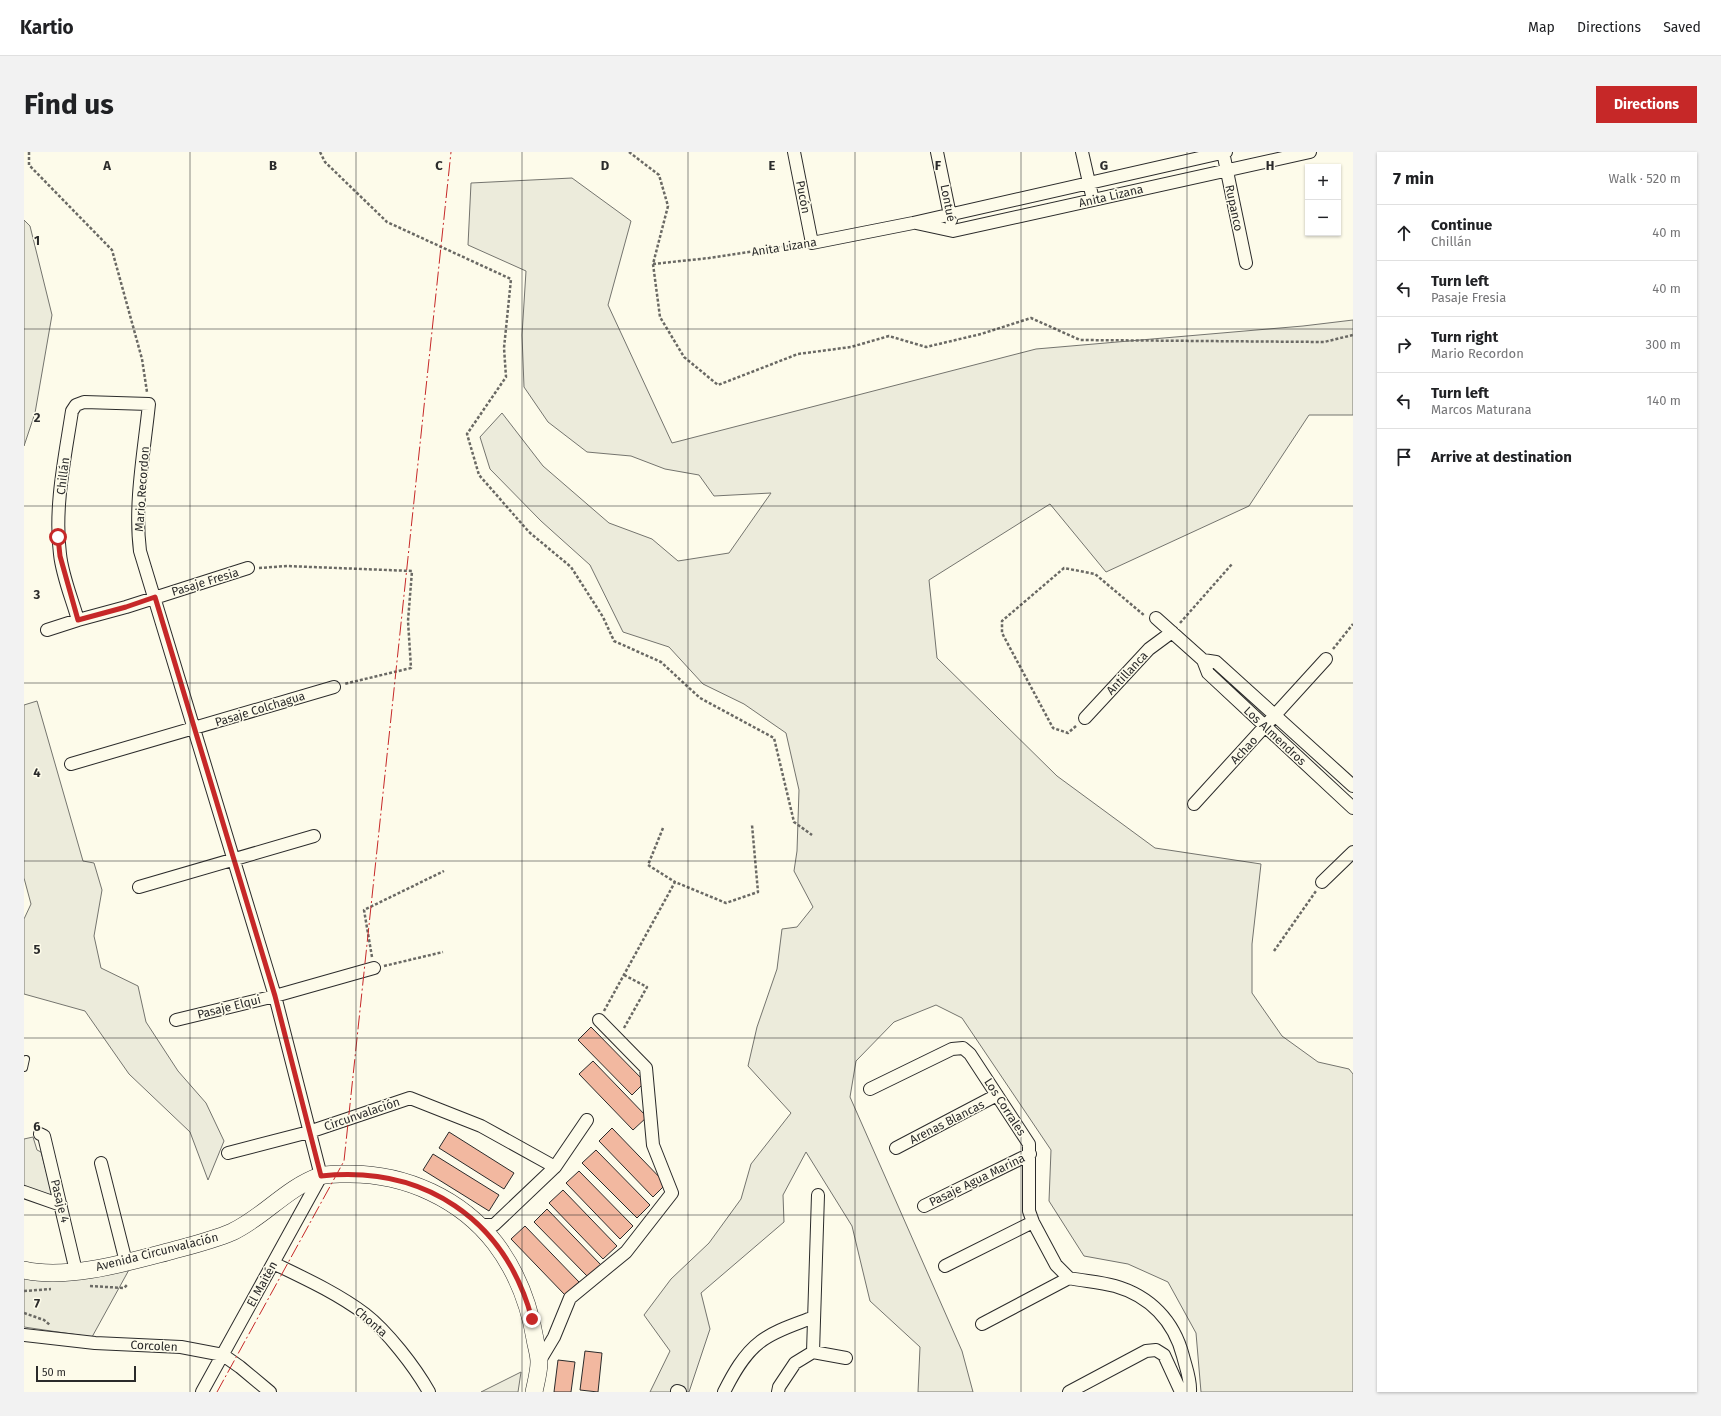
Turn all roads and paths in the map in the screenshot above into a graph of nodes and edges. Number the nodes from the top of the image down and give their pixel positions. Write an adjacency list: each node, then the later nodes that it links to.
1 (29, 152): 19 (path)
2 (320, 152): 42 (path)
3 (629, 152): 17 (path)
4 (794, 152): 15 (street, Pucón)
5 (937, 152): 12 (street, Lontué)
6 (1082, 152): 10 (street)
7 (1224, 152): 9 (street, Rupanco); 10 (street, Anita Lizana)
8 (1310, 152): 9 (street, Anita Lizana)
9 (1226, 170): 11 (street, Anita Lizana); 16 (street, Rupanco)
10 (1089, 182): 11 (street); 12 (street, Anita Lizana)
11 (1093, 200): 14 (street, Anita Lizana)
12 (950, 214): 13 (street, Anita Lizana); 14 (street, Lontué)
13 (913, 223): 14 (street, Anita Lizana); 15 (street, Anita Lizana)
14 (953, 231)
15 (812, 243): 17 (path, Anita Lizana)
16 (1246, 263)
17 (653, 264): 18 (path)
18 (1353, 335)
19 (149, 404): 22 (street, Mario Recordon); 24 (street, Chillán)
20 (1232, 564): 27 (path)
21 (248, 568): 22 (street, Pasaje Fresia); 30 (path)
22 (155, 597): 24 (street, Pasaje Fresia); 34 (street, Mario Recordon)
23 (1156, 618): 27 (street, Los Almendros); 35 (path)
24 (78, 620): 26 (street, Pasaje Fresia)
25 (1353, 624): 28 (path)
26 (47, 630)
27 (1172, 632): 29 (street, Los Almendros); 32 (street, Antillanca)
28 (1326, 659): 31 (street, Achao)
29 (1203, 660): 31 (street, Los Almendros); 33 (street, Los Almendros)
30 (334, 687): 34 (street, Pasaje Colchagua)
31 (1276, 715): 33 (street, Achao); 37 (street, Los Almendros)
32 (1086, 718)
33 (1265, 727): 38 (street, Achao); 39 (street, Los Almendros)
34 (195, 728): 36 (street, Pasaje Colchagua); 45 (street, Mario Recordon)
35 (1068, 733)
36 (71, 764)
37 (1353, 786)
38 (1194, 804)
39 (1353, 808)
40 (752, 825): 47 (path)
41 (663, 828): 47 (path)
42 (812, 835)
43 (314, 836): 45 (street)
44 (1353, 852): 48 (street)
45 (233, 859): 49 (street); 54 (street, Mario Recordon)
46 (444, 870): 52 (path)
47 (675, 882): 53 (path)
48 (1322, 882): 50 (path)
49 (139, 887)
50 (1274, 951)
51 (443, 952): 52 (path)
52 (374, 968): 54 (street, Pasaje Elqui)
53 (624, 975): 56 (path); 57 (path)
54 (275, 996): 55 (street, Pasaje Elqui); 63 (street, Mario Recordon)
55 (176, 1020)
56 (599, 1020): 57 (street)
57 (618, 1039): 91 (street)
58 (26, 1060): 59 (lane)
59 (24, 1068)
60 (870, 1089): 61 (street, Los Corrales)
61 (997, 1096): 65 (street, Arenas Blancas); 67 (street, Los Corrales)
62 (588, 1120): 69 (street)
63 (309, 1132): 66 (street, Circunvalación); 69 (street, Circunvalación); 70 (street, Mario Recordon)
64 (40, 1134): 73 (street, Pasaje 4)
65 (896, 1148)
66 (228, 1153)
67 (1030, 1154): 74 (street, Pasaje Agua Marina); 75 (street, Los Corrales)
68 (101, 1163): 77 (street)
69 (555, 1167): 76 (street)
70 (321, 1176): 76 (street); 77 (street, Avenida Circunvalación); 78 (street, El Maitén)
71 (24, 1192): 73 (street)
72 (818, 1195): 84 (street)
73 (61, 1204): 81 (street, Pasaje 4)
74 (924, 1206)
75 (1033, 1222): 79 (street); 82 (street, Los Corrales)
76 (479, 1225): 91 (street)
77 (126, 1262): 81 (street, Avenida Circunvalación)
78 (273, 1263): 89 (street, El Maitén); 94 (street, Chonta)
79 (945, 1266)
80 (24, 1270): 81 (street, Avenida Circunvalación)
81 (76, 1271)
82 (1070, 1278): 85 (street); 100 (street)
83 (24, 1313): 87 (path)
84 (814, 1317): 88 (street); 96 (street)
85 (982, 1324)
86 (24, 1335): 87 (street, Corcolen)
87 (59, 1339): 89 (street, Corcolen)
88 (813, 1352): 90 (street); 97 (street)
89 (223, 1355): 92 (street, El Maitén); 93 (street, Corcolen)
90 (846, 1358)
91 (539, 1362): 95 (street)
92 (202, 1392)
93 (270, 1392)
94 (428, 1392)
95 (534, 1392)
96 (724, 1392)
97 (778, 1392)
98 (1069, 1392): 99 (street)
99 (1181, 1392)
100 (1190, 1392)

